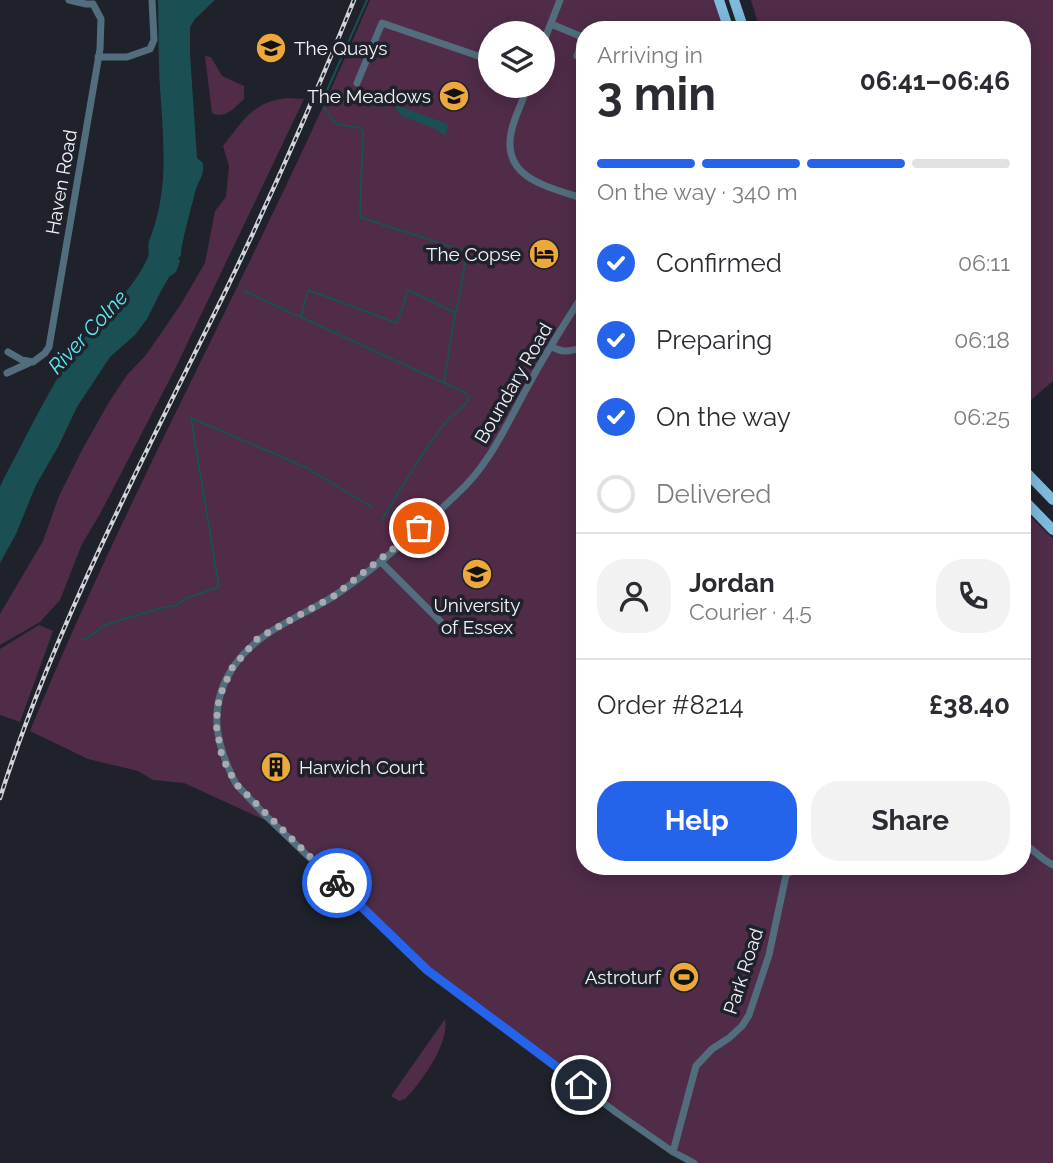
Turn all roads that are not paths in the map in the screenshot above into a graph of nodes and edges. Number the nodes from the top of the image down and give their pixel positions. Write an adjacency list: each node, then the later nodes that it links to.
1 (69, 0): 6 (street)
2 (152, 0): 13 (street)
3 (560, 0): 7 (street)
4 (718, 0): 8 (main road)
5 (734, 0): 9 (main road)
6 (95, 2): 13 (street, Haven Road)
7 (552, 21)
8 (724, 21)
9 (741, 21)
10 (555, 26): 11 (street)
11 (576, 34)
12 (478, 56): 14 (street)
13 (98, 57): 21 (street, Haven Road)
14 (357, 83)
15 (524, 98): 16 (street)
16 (576, 197)
17 (576, 306): 18 (street, Boundary Road)
18 (551, 346): 19 (street); 27 (street, Boundary Road)
19 (576, 349)
20 (8, 352): 21 (street)
21 (29, 362): 22 (street, Haven Road)
22 (7, 373)
23 (1031, 477): 24 (main road)
24 (1053, 500)
25 (1031, 507): 26 (main road)
26 (1053, 530)
27 (380, 561): 28 (street); 32 (street, Boundary Road)
28 (440, 621)
29 (1031, 848): 30 (street)
30 (1053, 864)
31 (787, 875): 32 (street, Park Road)
32 (673, 1152): 33 (street, Boundary Road)
33 (694, 1163)

